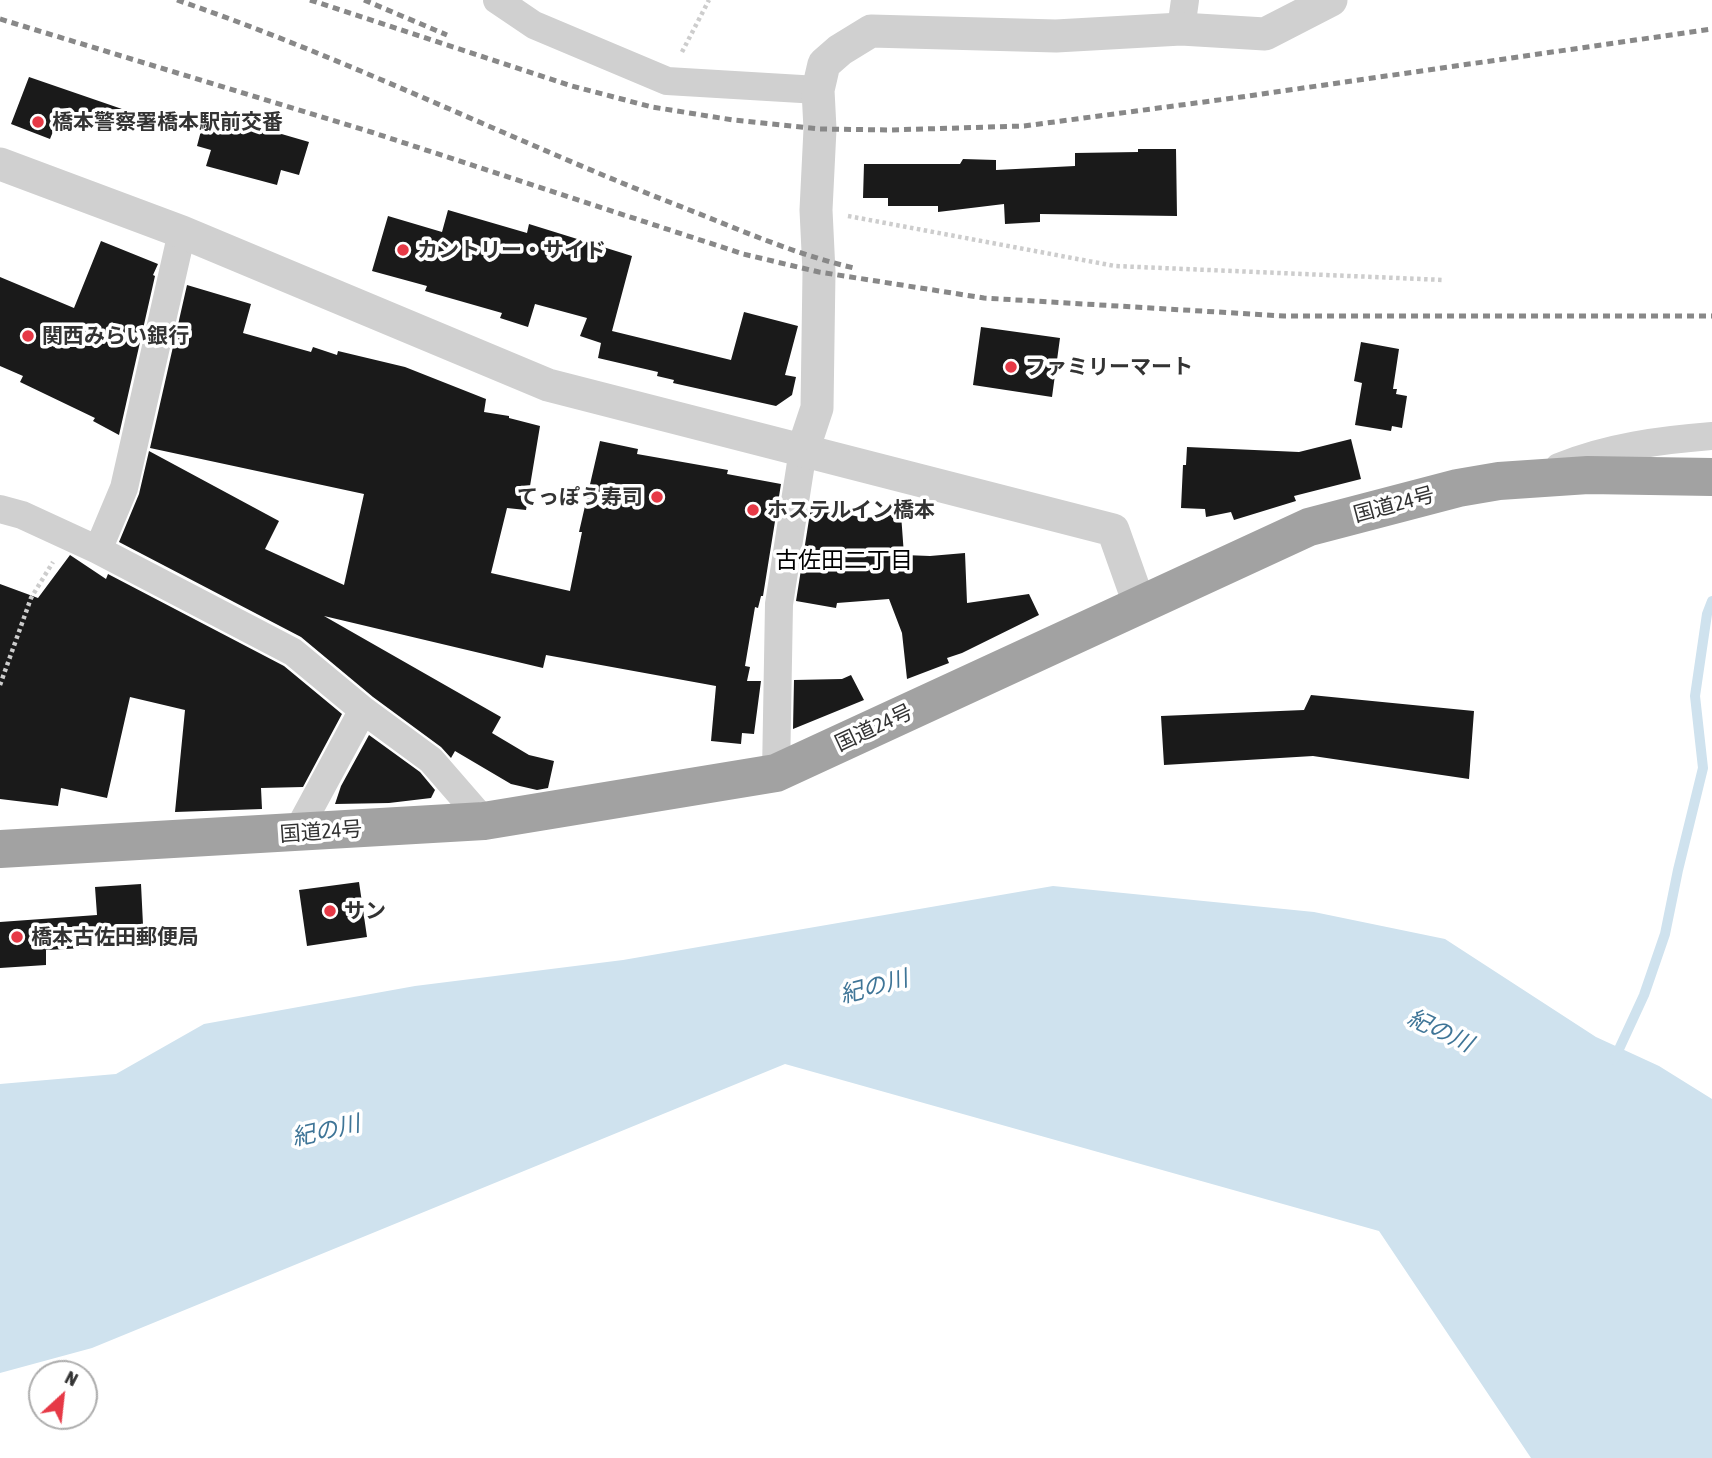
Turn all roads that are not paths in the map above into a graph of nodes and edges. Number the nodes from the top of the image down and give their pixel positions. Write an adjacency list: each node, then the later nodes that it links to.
1 (497, 0): 4 (street)
2 (1331, 0): 3 (street)
3 (1183, 15): 4 (street)
4 (818, 90): 8 (street)
5 (0, 164): 6 (street)
6 (182, 232): 8 (street); 12 (street)
7 (1712, 436): 10 (street)
8 (803, 450): 13 (street); 15 (street)
9 (1712, 477): 10 (highway, 国道24号)
10 (1531, 479): 13 (highway, 国道24号)
11 (0, 509): 12 (street)
12 (98, 550): 14 (street)
13 (1140, 606): 15 (highway, 国道24号)
14 (363, 710): 16 (street); 17 (street)
15 (776, 773): 16 (highway, 国道24号)
16 (484, 821): 17 (highway, 国道24号)
17 (296, 834): 18 (highway, 国道24号)
18 (0, 849)

